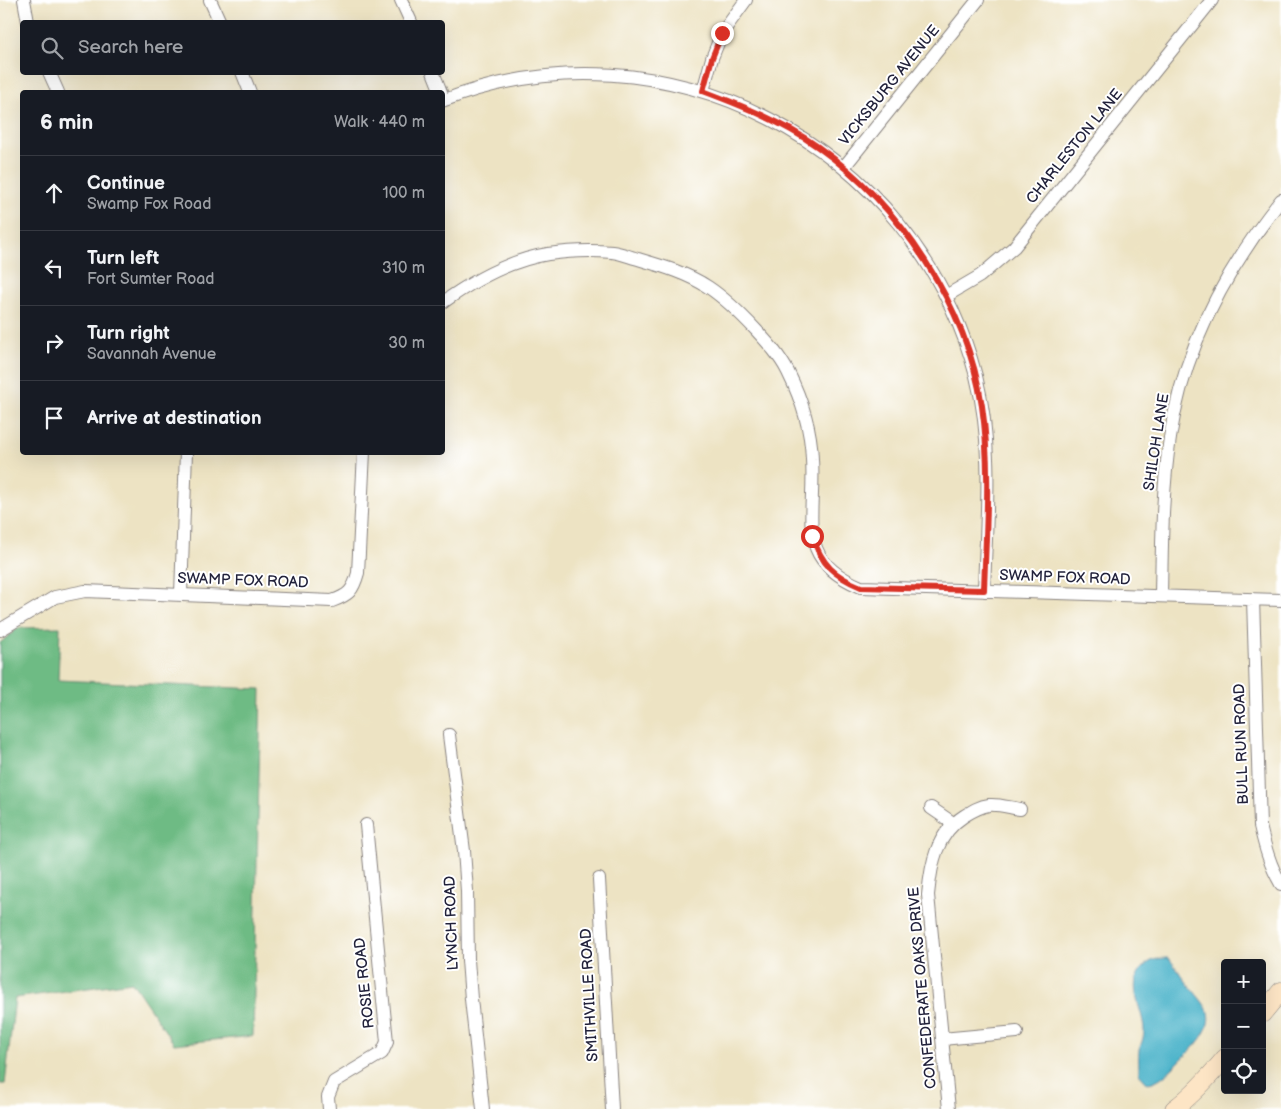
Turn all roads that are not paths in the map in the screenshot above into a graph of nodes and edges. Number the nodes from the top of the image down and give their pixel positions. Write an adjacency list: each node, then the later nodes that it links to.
1 (24, 0): 7 (street)
2 (210, 0): 8 (street)
3 (402, 0): 9 (street)
4 (746, 0): 16 (street)
5 (978, 0): 18 (street, VICKSBURG AVENUE)
6 (1212, 0): 20 (street, CHARLESTON LANE)
7 (28, 20)
8 (219, 20)
9 (410, 20)
10 (50, 75): 13 (street)
11 (243, 75): 14 (street)
12 (434, 75): 15 (street)
13 (57, 90)
14 (249, 90)
15 (440, 90)
16 (703, 91): 17 (street); 18 (street)
17 (445, 97)
18 (844, 167): 20 (street)
19 (1281, 200): 26 (street, SHILOH LANE)
20 (946, 296): 24 (street)
21 (445, 301): 24 (street, SWAMP FOX ROAD)
22 (186, 455): 25 (street)
23 (364, 455): 25 (street, SWAMP FOX ROAD)
24 (984, 590): 26 (street, SWAMP FOX ROAD)
25 (181, 594): 29 (street, SWAMP FOX ROAD)
26 (1161, 596): 27 (street, SWAMP FOX ROAD)
27 (1252, 599): 28 (street, SWAMP FOX ROAD); 36 (street, BULL RUN ROAD)
28 (1281, 600)
29 (0, 630)
30 (449, 735): 43 (street, LYNCH ROAD)
31 (931, 808): 33 (street)
32 (1020, 809): 33 (street, CONFEDERATE OAKS DRIVE)
33 (953, 823): 40 (street, CONFEDERATE OAKS DRIVE)
34 (366, 825): 42 (street, ROSIE ROAD)
35 (599, 879): 44 (street, SMITHVILLE ROAD)
36 (1281, 884)
37 (1281, 991): 38 (street)
38 (1266, 1009)
39 (1018, 1032): 40 (street)
40 (942, 1039): 45 (street, CONFEDERATE OAKS DRIVE)
41 (1221, 1063): 46 (street)
42 (329, 1109)
43 (483, 1109)
44 (612, 1109)
45 (949, 1109)
46 (1174, 1109)

